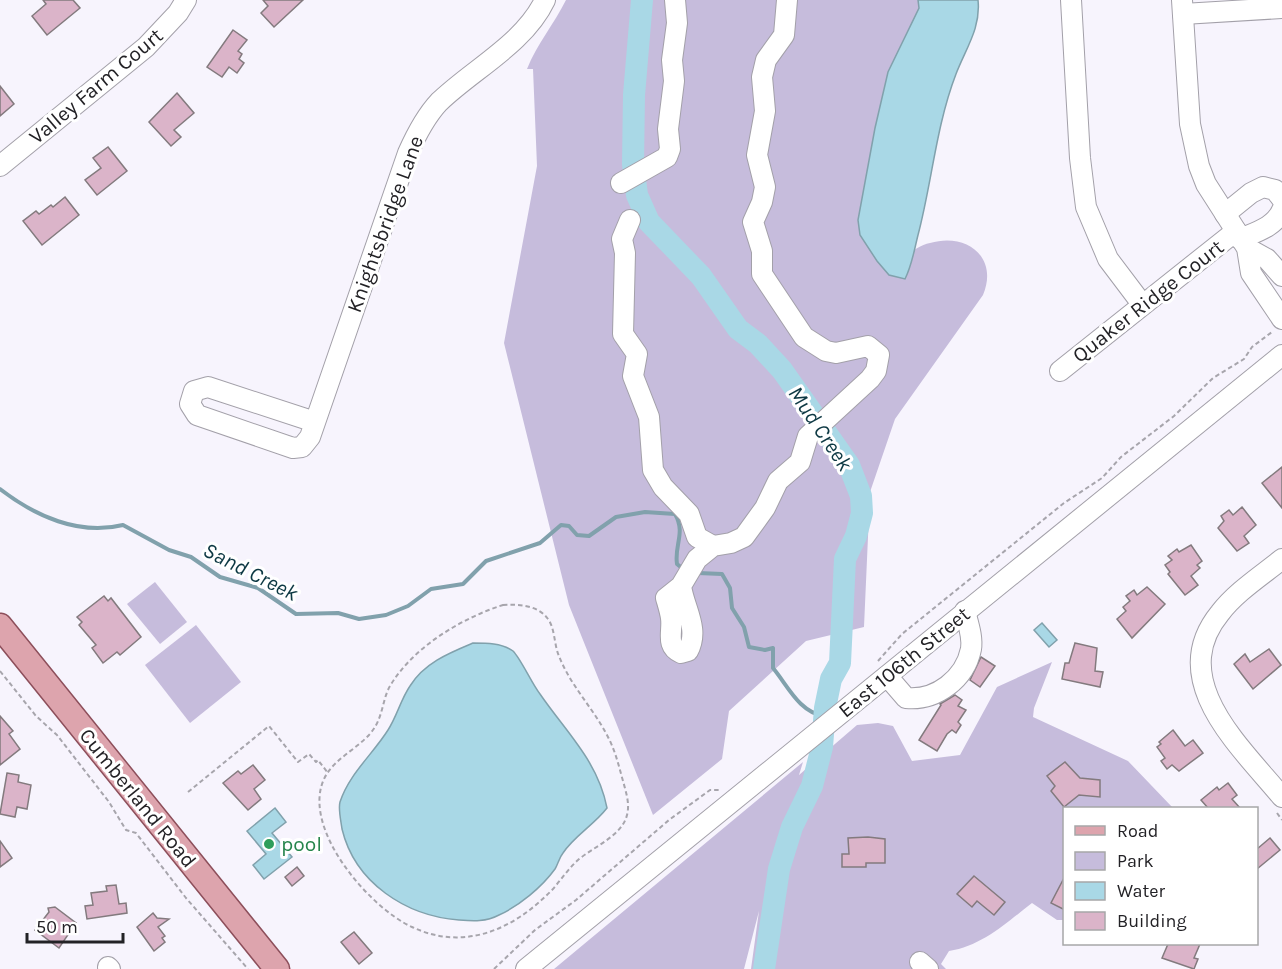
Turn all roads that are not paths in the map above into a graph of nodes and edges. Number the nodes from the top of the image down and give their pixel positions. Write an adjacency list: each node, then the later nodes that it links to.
1 (186, 0): 8 (street, Valley Farm Court)
2 (544, 0): 20 (street, Knightsbridge Lane)
3 (675, 0): 9 (street)
4 (787, 0): 21 (street)
5 (1071, 0): 16 (street)
6 (1183, 7): 7 (street); 12 (street)
7 (1282, 8)
8 (0, 166)
9 (621, 183)
10 (1282, 199): 12 (street, Quaker Ridge Court)
11 (1282, 210): 14 (street, Quaker Ridge Court)
12 (1225, 214): 14 (street)
13 (630, 220): 21 (street)
14 (1241, 239): 15 (street); 16 (street, Quaker Ridge Court); 17 (street)
15 (1282, 276)
16 (1142, 304): 19 (street, Quaker Ridge Court)
17 (1278, 325)
18 (1282, 355): 24 (street, East 106th Street)
19 (1060, 371)
20 (315, 422): 20 (street, Knightsbridge Lane)
21 (704, 541): 23 (street)
22 (1282, 559): 27 (street)
23 (688, 573)
24 (966, 611): 26 (street, East 106th Street); 26 (street)
25 (0, 626): 28 (main road, Cumberland Road)
26 (879, 673): 29 (street, East 106th Street)
27 (1278, 804)
28 (277, 969)
29 (526, 969)

